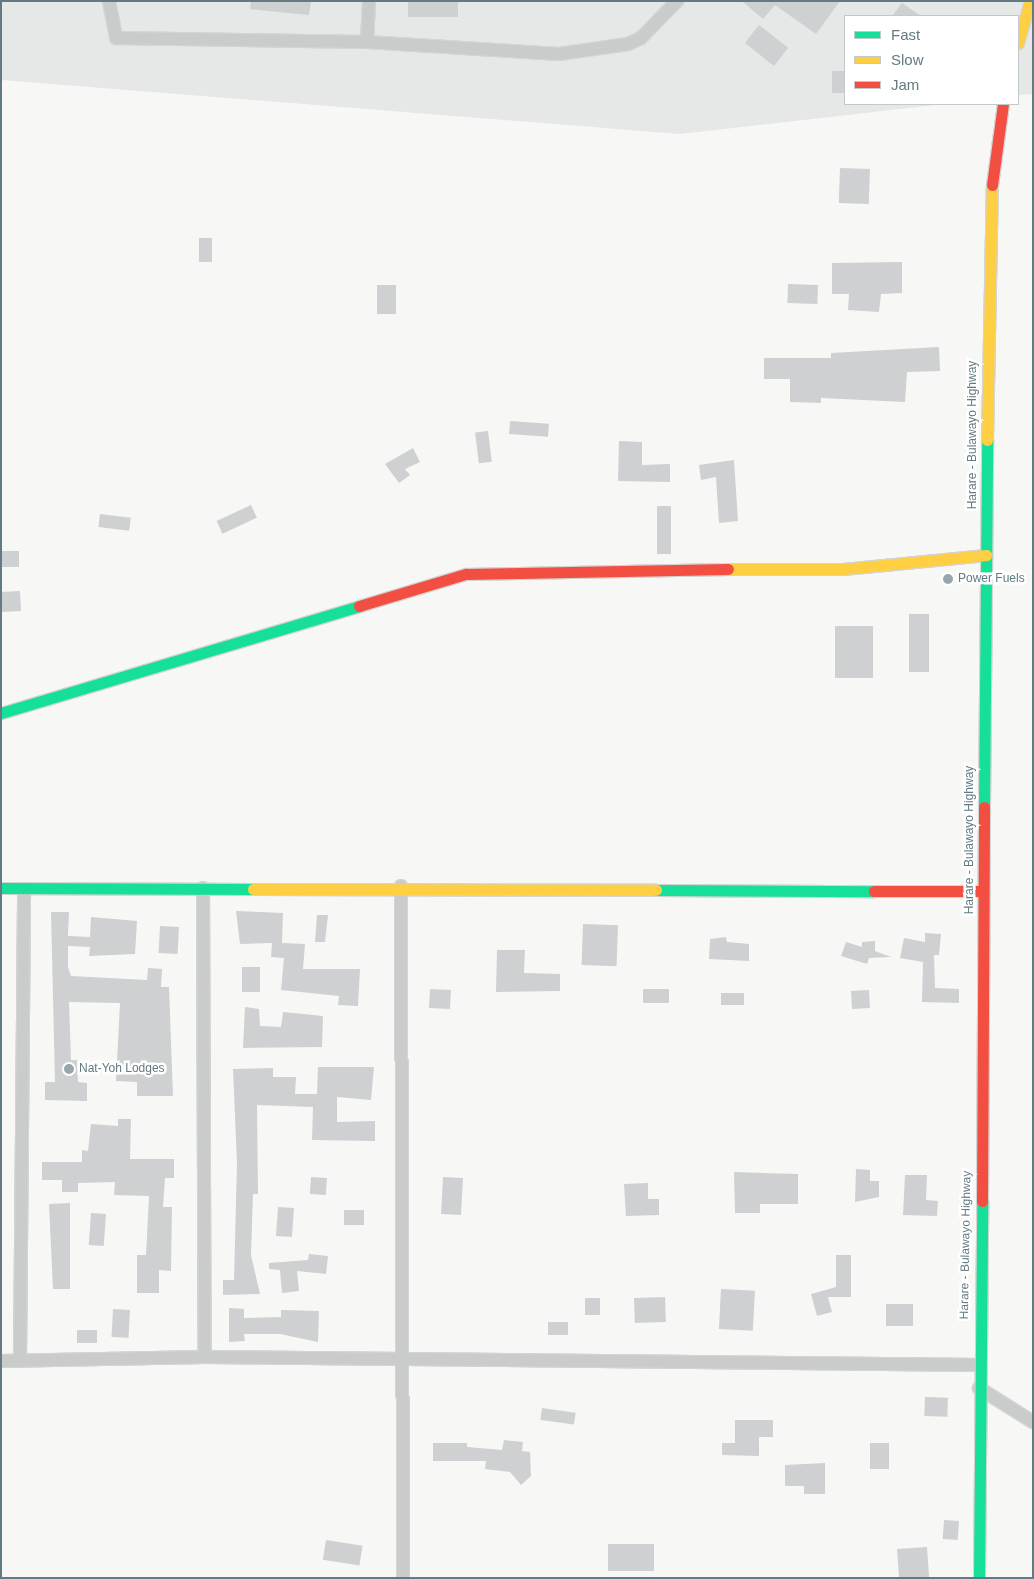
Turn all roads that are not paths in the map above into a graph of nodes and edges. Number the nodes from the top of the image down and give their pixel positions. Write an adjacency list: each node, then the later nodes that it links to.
1 (109, 1): 6 (street)
2 (369, 1): 6 (street)
3 (677, 1): 6 (street)
4 (1030, 1): 5 (main road)
5 (1019, 40)
6 (366, 42)
7 (1003, 105): 8 (main road, Harare - Bulawayo Highway)
8 (986, 555): 9 (main road); 14 (main road, Harare - Bulawayo Highway)
9 (1, 713)
10 (401, 886): 12 (main road); 14 (main road); 17 (street)
11 (1, 888): 13 (main road)
12 (203, 888): 13 (main road); 15 (street)
13 (24, 889): 18 (street)
14 (983, 891): 19 (main road, Harare - Bulawayo Highway)
15 (205, 1357): 17 (street); 18 (street)
16 (1, 1360): 18 (street)
17 (400, 1360): 19 (street); 22 (street)
18 (20, 1361)
19 (979, 1365): 20 (main road, Harare - Bulawayo Highway)
20 (979, 1388): 21 (street); 23 (main road, Harare - Bulawayo Highway)
21 (1033, 1422)
22 (403, 1578)
23 (980, 1578)

